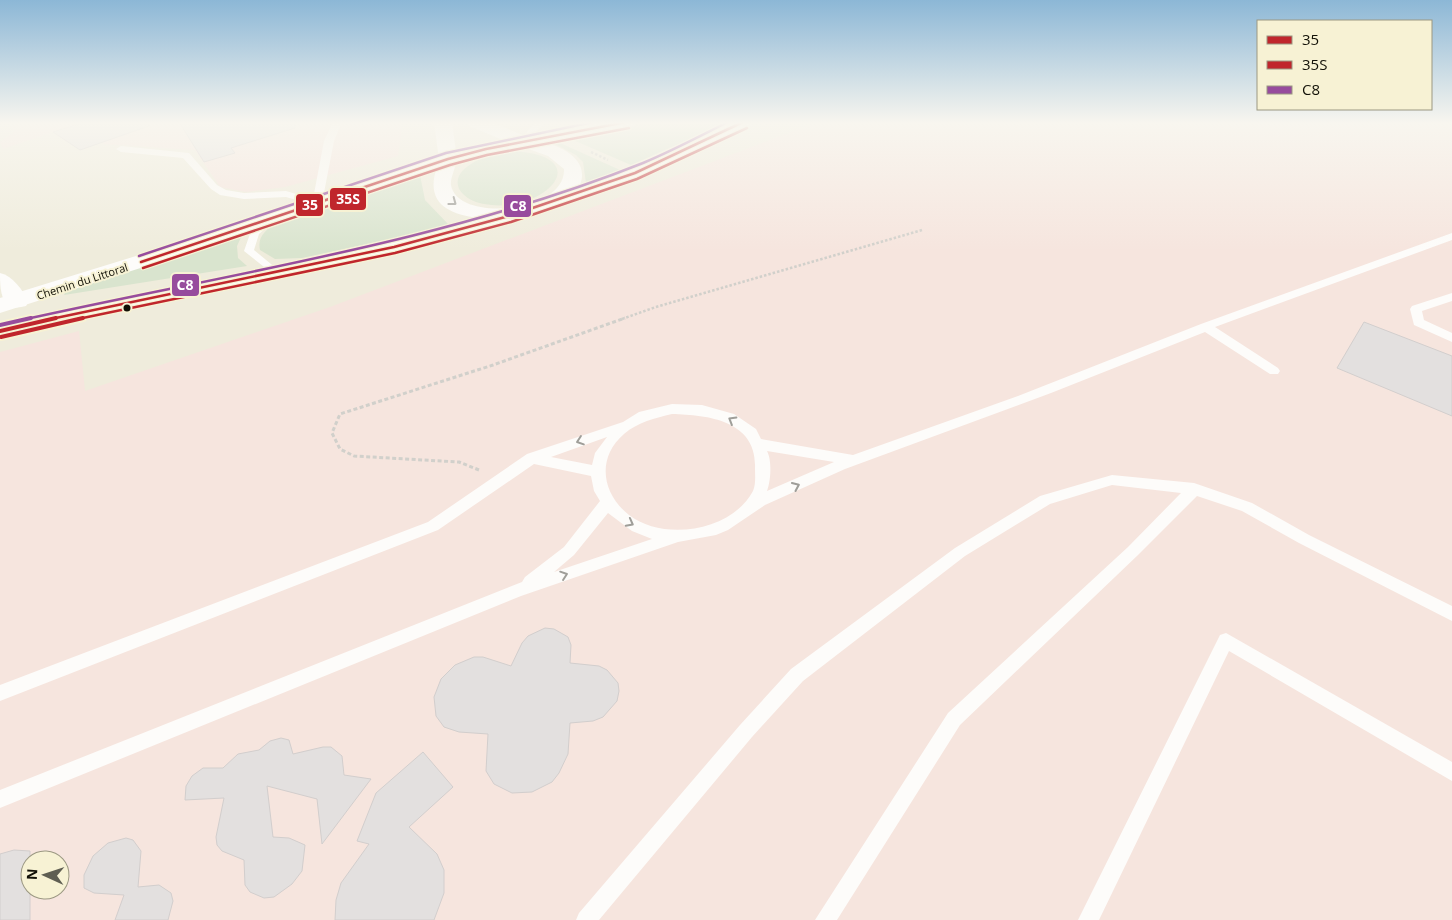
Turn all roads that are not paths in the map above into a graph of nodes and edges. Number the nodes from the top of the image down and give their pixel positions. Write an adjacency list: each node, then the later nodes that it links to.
1 (195, 165): 7 (lane)
2 (324, 165): 7 (lane)
3 (430, 165): 7 (main road, Chemin du Littoral)
4 (446, 165): 9 (main road, one-way to 9)
5 (571, 165): 8 (main road)
6 (652, 165): 8 (main road)
7 (317, 203): 10 (main road, Chemin du Littoral)
8 (552, 203): 9 (main road, Chemin du Littoral)
9 (509, 216): 12 (main road, Chemin du Littoral)
10 (269, 220): 12 (lane); 15 (main road, Chemin du Littoral)
11 (1452, 236): 16 (lane)
12 (273, 271): 17 (main road, Chemin du Littoral)
13 (0, 280): 15 (main road)
14 (1452, 297): 18 (lane)
15 (9, 304)
16 (1206, 327): 19 (lane); 23 (lane)
17 (0, 331)
18 (1452, 338)
19 (1274, 371)
20 (626, 425): 21 (lane, one-way to 20); 22 (lane, one-way to 22); 24 (lane)
21 (758, 444): 23 (lane); 27 (lane)
22 (532, 458): 24 (lane); 31 (lane)
23 (853, 460): 27 (lane, one-way to 23)
24 (598, 472): 26 (lane)
25 (1194, 488): 30 (lane); 34 (lane); 35 (lane)
26 (607, 503): 28 (lane, one-way to 28); 29 (lane)
27 (751, 505): 28 (lane)
28 (677, 536): 29 (lane, one-way to 28)
29 (517, 591): 33 (lane)
30 (1452, 614)
31 (0, 693)
32 (1452, 772): 36 (lane)
33 (0, 799)
34 (586, 920)
35 (825, 920)
36 (1088, 920)

